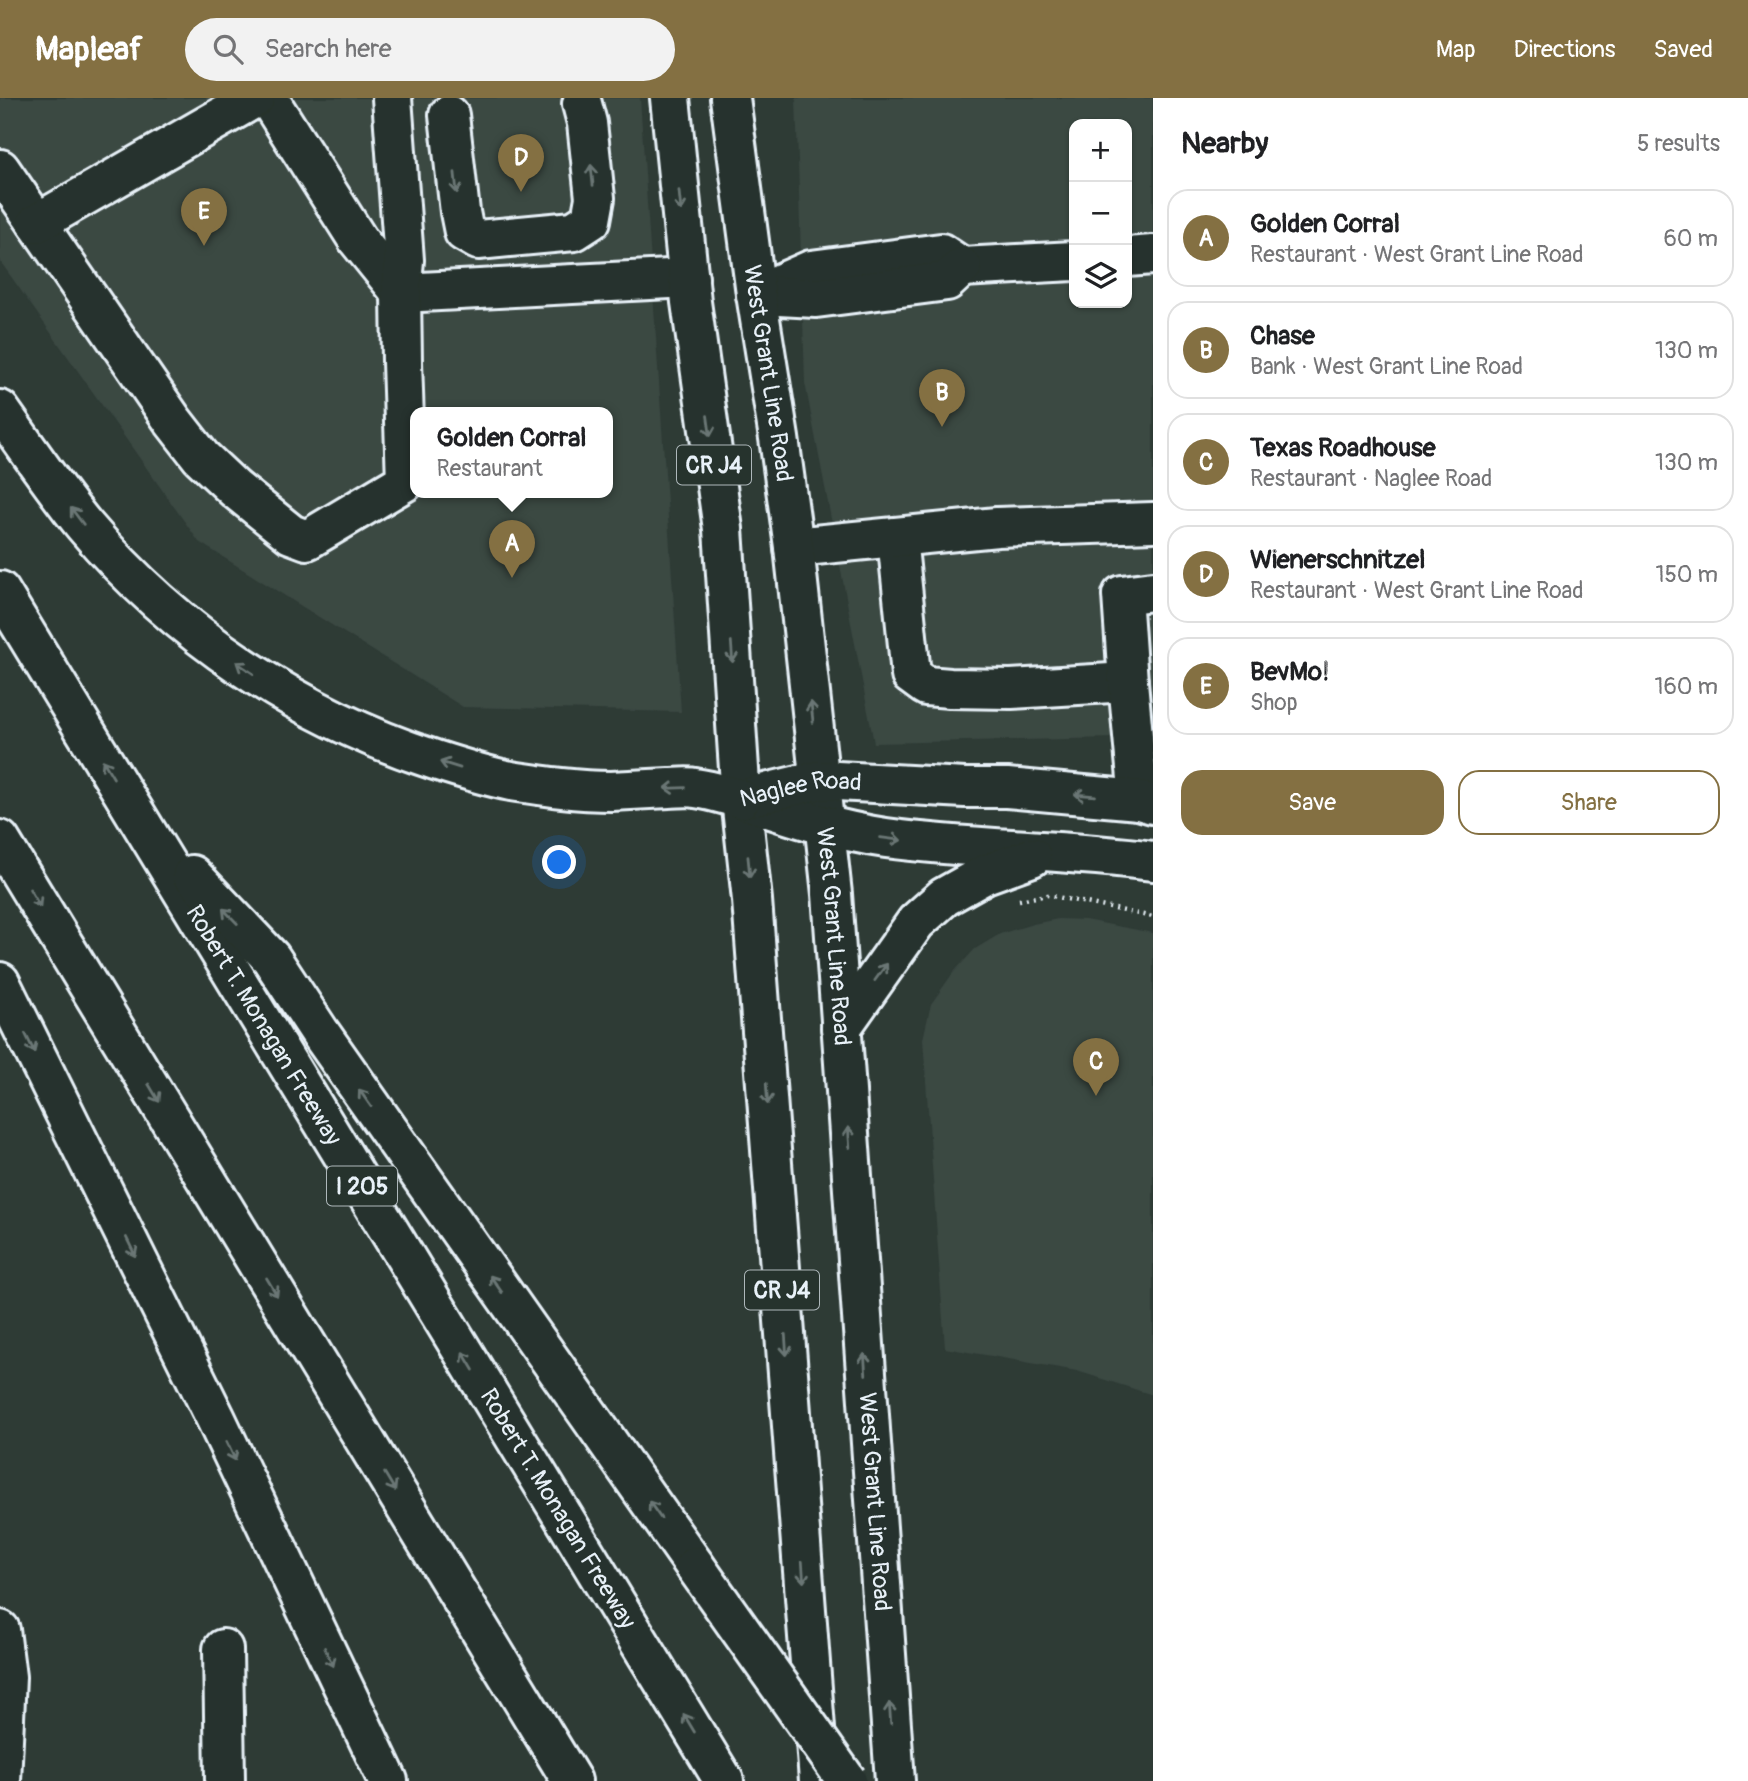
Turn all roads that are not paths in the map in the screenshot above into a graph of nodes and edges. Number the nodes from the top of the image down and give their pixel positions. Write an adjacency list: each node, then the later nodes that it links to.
1 (255, 98): 9 (main road)
2 (268, 98): 14 (main road)
3 (393, 98): 14 (main road)
4 (670, 98): 13 (main road, CR J4, one-way to 13)
5 (730, 98): 15 (main road, West Grant Line Road / CR J4)
6 (582, 104): 7 (main road, one-way to 6)
7 (449, 115)
8 (0, 169): 9 (main road)
9 (37, 223): 14 (main road)
10 (1153, 255): 11 (main road)
11 (1132, 257)
12 (1069, 261): 15 (main road)
13 (689, 278): 14 (main road); 24 (main road, CR J4, one-way to 24)
14 (401, 293)
15 (756, 294): 19 (main road, West Grant Line Road / CR J4)
16 (0, 410): 24 (main road, one-way to 16)
17 (1153, 522): 18 (main road)
18 (897, 537): 19 (main road); 22 (main road)
19 (794, 547): 23 (main road, West Grant Line Road / CR J4, one-way to 19)
20 (0, 591): 26 (main road, Robert T. Monagan Freeway / I 205, one-way to 20)
21 (1153, 592): 22 (main road)
22 (1128, 682): 25 (main road)
23 (819, 780): 24 (main road, Naglee Road); 25 (main road, Naglee Road, one-way to 23); 27 (main road, West Grant Line Road / CR J4)
24 (741, 799): 27 (main road, Naglee Road); 41 (main road, CR J4, one-way to 41)
25 (1146, 802)
26 (140, 821): 40 (main road, Robert T. Monagan Freeway / I 205, one-way to 26); 42 (main road, one-way to 26, bridge)
27 (824, 826): 29 (main road, Naglee Road, one-way to 29); 32 (main road, West Grant Line Road / CR J4)
28 (0, 840): 39 (main road, one-way to 39)
29 (1051, 851): 30 (main road, Naglee Road); 32 (main road, one-way to 29)
30 (1153, 861)
31 (0, 982): 38 (main road, one-way to 38)
32 (841, 1028): 43 (main road, West Grant Line Road / CR J4, one-way to 32)
33 (0, 1630): 35 (main road)
34 (223, 1649): 37 (main road)
35 (3, 1677): 36 (main road)
36 (1, 1781)
37 (225, 1781)
38 (388, 1781)
39 (572, 1781)
40 (724, 1781)
41 (819, 1781)
42 (847, 1781)
43 (895, 1781)

